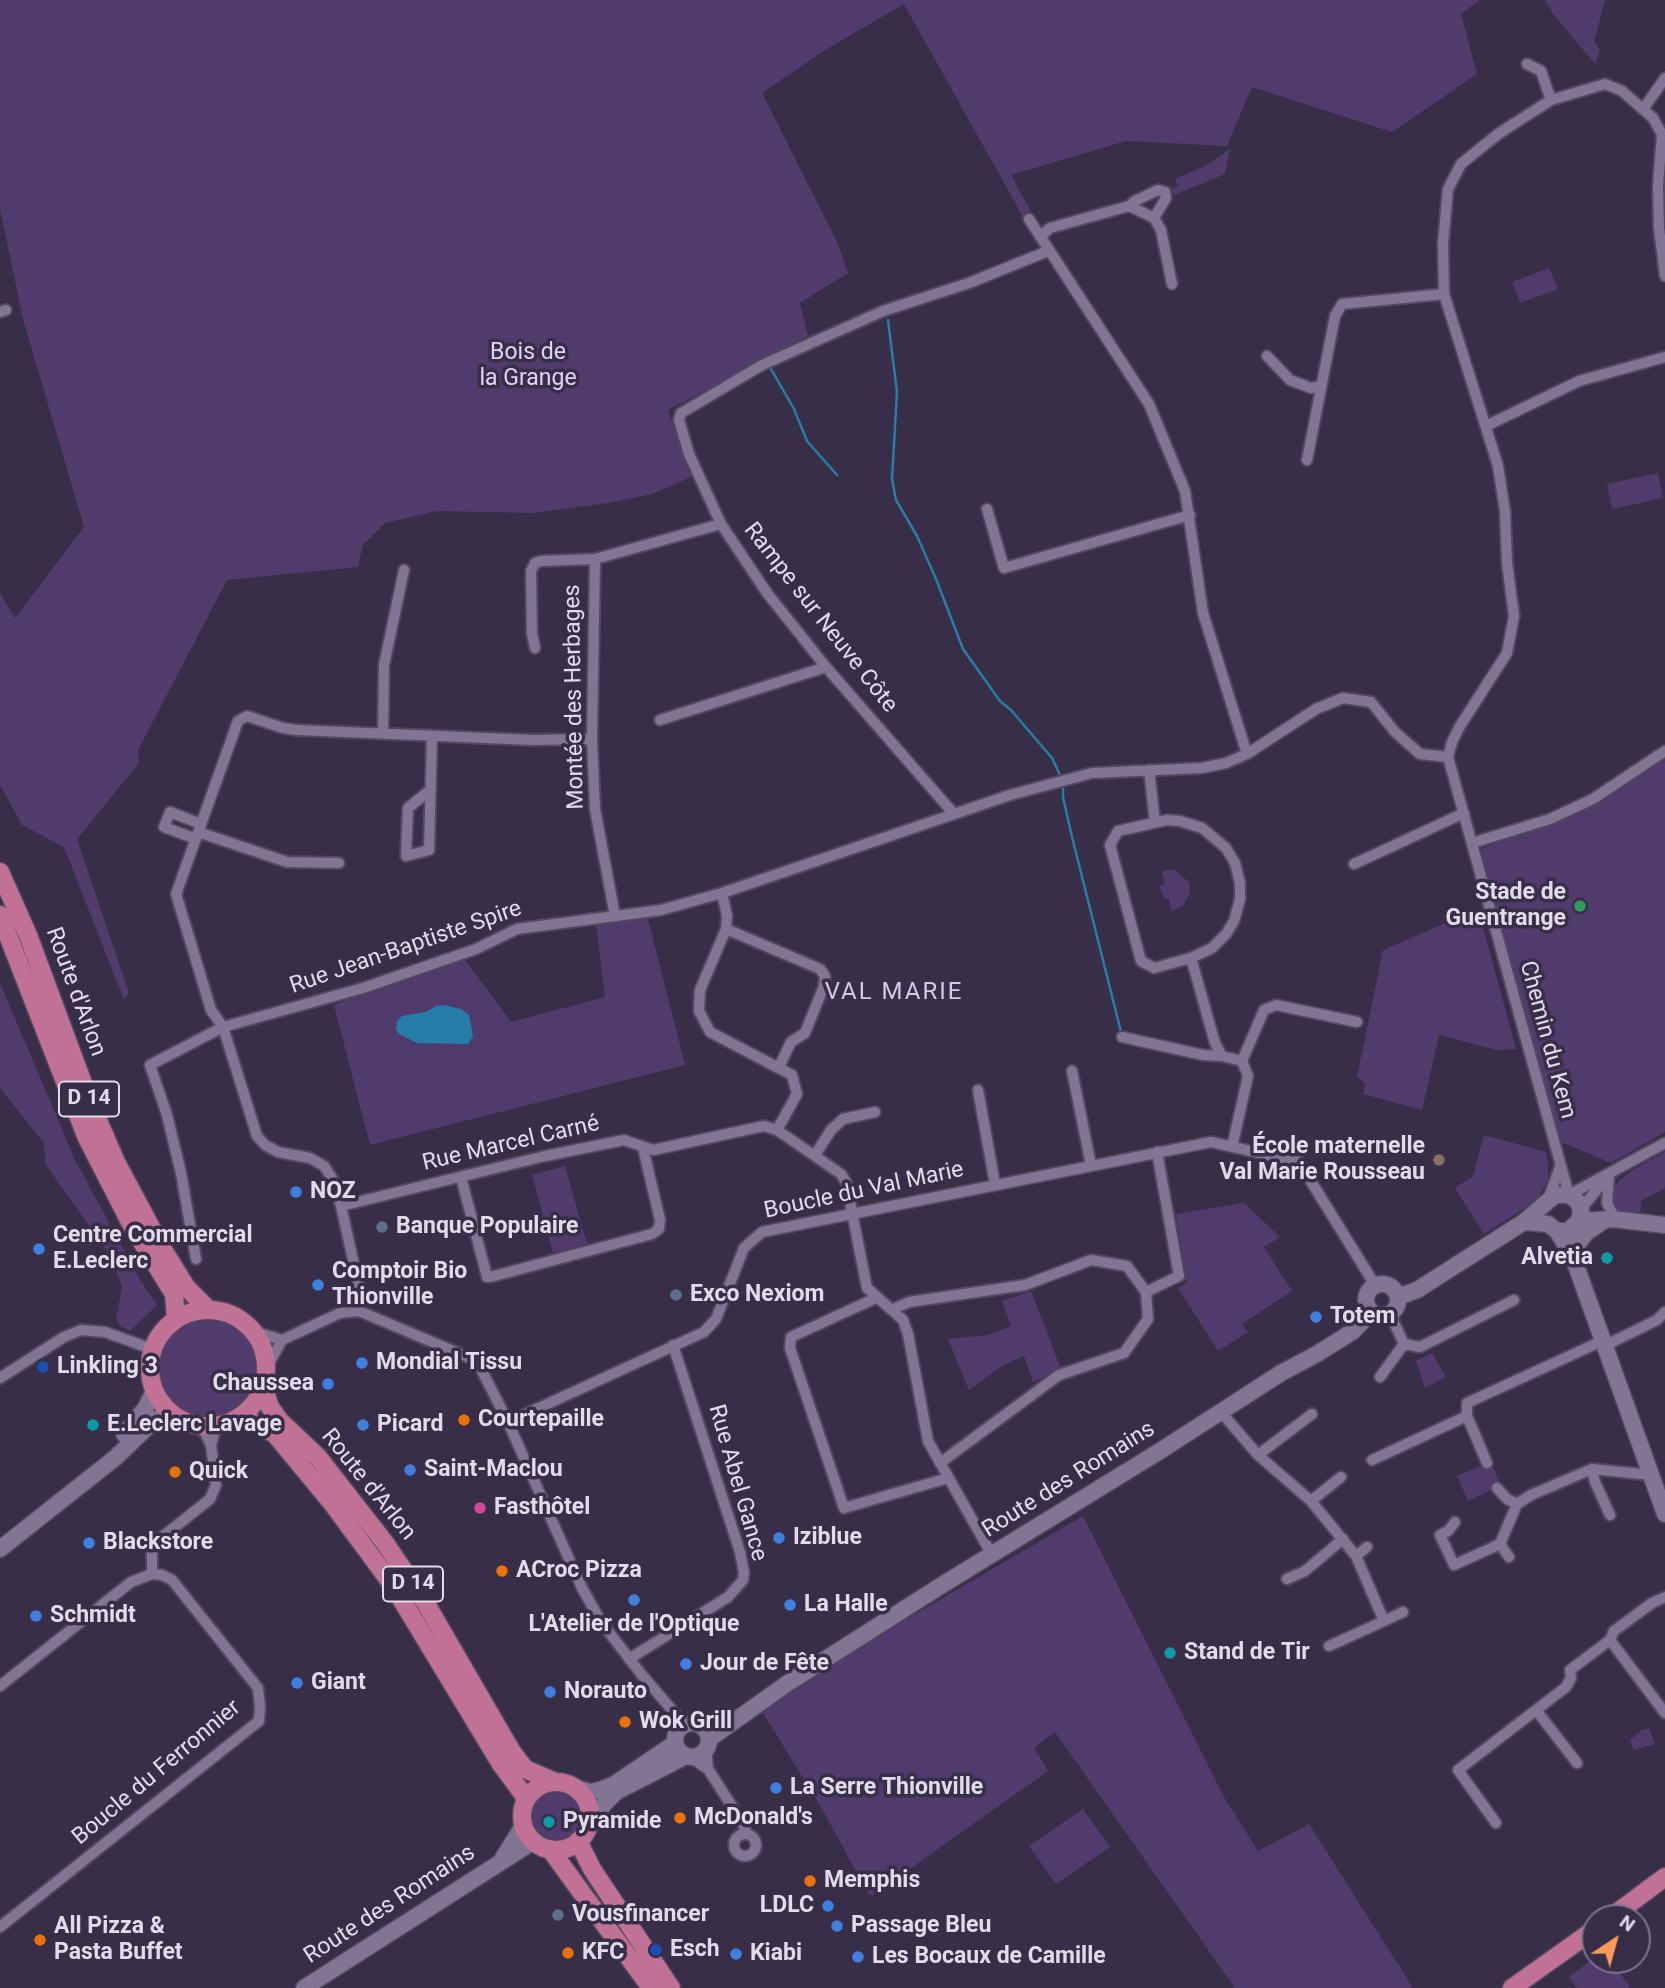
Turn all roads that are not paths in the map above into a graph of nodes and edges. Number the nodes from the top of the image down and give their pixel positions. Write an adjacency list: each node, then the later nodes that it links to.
1 (1527, 64): 3 (street)
2 (1665, 78): 4 (street)
3 (1551, 100): 4 (street); 12 (street)
4 (1644, 108): 10 (street)
5 (1129, 206): 6 (street); 6 (street); 8 (street)
6 (1154, 218): 11 (street)
7 (1029, 219): 8 (street)
8 (1040, 237): 9 (street)
9 (1048, 251): 19 (street); 20 (street, Rampe sur Neuve Côte)
10 (1665, 276)
11 (1172, 284)
12 (1444, 294): 15 (street); 16 (street)
13 (1267, 356): 15 (street)
14 (1665, 357): 16 (street)
15 (1321, 386): 17 (street)
16 (1486, 426): 31 (street)
17 (1307, 460)
18 (987, 509): 19 (street)
19 (1190, 515): 30 (street)
20 (721, 524): 21 (street); 24 (street, Rampe sur Neuve Côte)
21 (595, 559): 23 (street); 28 (street, Montée des Herbages)
22 (404, 570): 26 (street)
23 (535, 648)
24 (826, 667): 25 (street); 35 (street, Rampe sur Neuve Côte)
25 (660, 720)
26 (383, 732): 27 (street); 37 (street)
27 (432, 736): 28 (street); 33 (street)
28 (592, 739): 44 (street, Montée des Herbages)
29 (1665, 751): 38 (street)
30 (1247, 754): 31 (street, Rue Jean-Baptiste Spire); 32 (street, Rue Jean-Baptiste Spire)
31 (1448, 757): 34 (street, Chemin du Kem)
32 (1149, 770): 35 (street, Rue Jean-Baptiste Spire); 36 (street)
33 (429, 791): 33 (street)
34 (1464, 813): 38 (street, Chemin du Kem); 40 (street)
35 (954, 814): 42 (street, Rue Jean-Baptiste Spire)
36 (1155, 822): 46 (street); 46 (street)
37 (199, 831): 39 (street); 48 (street)
38 (1472, 842): 63 (street, Chemin du Kem)
39 (339, 863)
40 (1354, 864)
41 (0, 872): 84 (main road, Route d'Arlon / D 14)
42 (722, 893): 44 (street, Rue Jean-Baptiste Spire); 45 (street)
43 (0, 915): 89 (main road, Route d'Arlon / D 14)
44 (615, 916): 48 (street, Rue Jean-Baptiste Spire)
45 (726, 929): 52 (street); 52 (street)
46 (1191, 958): 50 (street)
47 (1357, 1022): 51 (street)
48 (223, 1027): 69 (street); 77 (street, Rue Jean-Baptiste Spire)
49 (1122, 1037): 50 (street)
50 (1222, 1056): 51 (street)
51 (1242, 1061): 58 (street)
52 (779, 1067): 56 (street)
53 (1072, 1071): 62 (street)
54 (978, 1090): 66 (street)
55 (875, 1112): 61 (street)
56 (777, 1130): 59 (street, Rue Marcel Carné); 61 (street)
57 (1665, 1143): 64 (street)
58 (1232, 1147): 60 (street, Boucle du Val Marie); 78 (street, Boucle du Val Marie)
59 (643, 1148): 65 (street, Rue Marcel Carné); 65 (street)
60 (1157, 1152): 62 (street, Boucle du Val Marie); 79 (street)
61 (815, 1155): 70 (street)
62 (1091, 1165): 66 (street, Boucle du Val Marie)
63 (1560, 1167): 67 (street, Chemin du Kem); 68 (street)
64 (1613, 1173): 67 (street); 71 (street); 72 (street)
65 (461, 1177): 69 (street, Rue Marcel Carné)
66 (995, 1184): 70 (street, Boucle du Val Marie)
67 (1569, 1195): 68 (street); 71 (street)
68 (1546, 1203): 73 (street); 75 (street)
69 (341, 1206): 85 (street)
70 (853, 1215): 81 (street); 95 (street, Boucle du Val Marie)
71 (1579, 1218): 72 (street); 75 (street); 76 (street)
72 (1611, 1219): 74 (street); 76 (street)
73 (1524, 1222): 75 (street); 80 (street)
74 (1665, 1225)
75 (1552, 1227): 76 (street)
76 (1573, 1253): 93 (street)
77 (195, 1259)
78 (1375, 1285): 80 (street); 86 (street)
79 (1146, 1292): 83 (street); 111 (street)
80 (1398, 1297): 87 (street)
81 (876, 1298): 83 (street); 116 (street)
82 (1514, 1300): 94 (street)
83 (892, 1309): 111 (street)
84 (209, 1310): 89 (main road); 90 (main road)
85 (359, 1311): 92 (street); 107 (street)
86 (1372, 1312): 87 (street); 102 (street, Route des Romains)
87 (1390, 1314): 94 (street)
88 (1661, 1316): 91 (street); 93 (street)
89 (176, 1319): 96 (main road)
90 (253, 1331): 92 (street); 97 (main road)
91 (1665, 1331)
92 (282, 1340): 97 (street)
93 (1603, 1343): 105 (street); 114 (street)
94 (1404, 1344): 98 (street)
95 (673, 1345): 107 (street, Boucle du Val Marie); 138 (street, Rue Abel Gance)
96 (152, 1349): 99 (street); 101 (main road)
97 (267, 1367): 100 (main road)
98 (1380, 1377)
99 (0, 1378)
100 (264, 1388): 106 (main road); 148 (main road, Route d'Arlon / D 14)
101 (153, 1391): 103 (main road); 123 (street)
102 (1220, 1411): 109 (street); 128 (street, Route des Romains)
103 (171, 1413): 108 (main road); 127 (street)
104 (1312, 1414): 109 (street)
105 (1467, 1416): 110 (street); 112 (street)
106 (235, 1421): 108 (main road); 150 (main road, Route d'Arlon / D 14)
107 (508, 1422): 138 (street)
108 (209, 1427): 131 (street)
109 (1258, 1455): 118 (street)
110 (1372, 1460)
111 (940, 1463): 116 (street)
112 (1487, 1463)
113 (1592, 1469): 114 (street); 119 (street); 121 (street)
114 (1650, 1473): 120 (street)
115 (1340, 1477): 118 (street)
116 (948, 1478): 128 (street)
117 (1497, 1488): 119 (street)
118 (1311, 1502): 124 (street)
119 (1517, 1504): 125 (street)
120 (1665, 1514)
121 (1610, 1515)
122 (1455, 1522): 125 (street)
123 (0, 1535)
124 (1343, 1539): 129 (street); 132 (street)
125 (1500, 1544): 130 (street)
126 (1367, 1547): 129 (street)
127 (0, 1549)
128 (992, 1555): 139 (street, Route des Romains)
129 (1356, 1556): 135 (street)
130 (1509, 1557)
131 (152, 1574): 140 (street); 162 (street, Boucle du Ferronnier)
132 (1287, 1579)
133 (1665, 1597): 136 (street)
134 (1403, 1612): 135 (street)
135 (1384, 1621): 137 (street)
136 (1610, 1640): 141 (street); 142 (street)
137 (1329, 1646)
138 (629, 1659): 143 (street)
139 (788, 1683): 143 (street, Route des Romains); 144 (street, Route des Romains)
140 (0, 1686)
141 (1536, 1710): 146 (street); 151 (street)
142 (1665, 1713)
143 (692, 1725): 144 (street); 145 (street, Route des Romains)
144 (708, 1744): 145 (street, Route des Romains); 147 (street)
145 (684, 1752): 147 (street); 149 (street, Route des Romains); 152 (street, Route des Romains)
146 (1577, 1763)
147 (708, 1769): 154 (street)
148 (553, 1782): 149 (main road); 150 (main road)
149 (576, 1788): 152 (main road)
150 (526, 1798): 153 (main road)
151 (1496, 1822)
152 (589, 1825): 155 (main road)
153 (523, 1826): 156 (main road); 157 (street, Route des Romains)
154 (747, 1834)
155 (578, 1841): 156 (main road); 167 (main road)
156 (542, 1845): 157 (street, Route des Romains); 166 (main road)
157 (502, 1860): 165 (street, Route des Romains)
158 (1665, 1877): 160 (main road)
159 (1665, 1890): 161 (main road)
160 (1629, 1904)
161 (1646, 1904)
162 (0, 1927)
163 (1581, 1939): 168 (main road)
164 (1581, 1952): 169 (main road)
165 (304, 1988)
166 (651, 1988)
167 (671, 1988)
168 (1512, 1988)
169 (1532, 1988)

